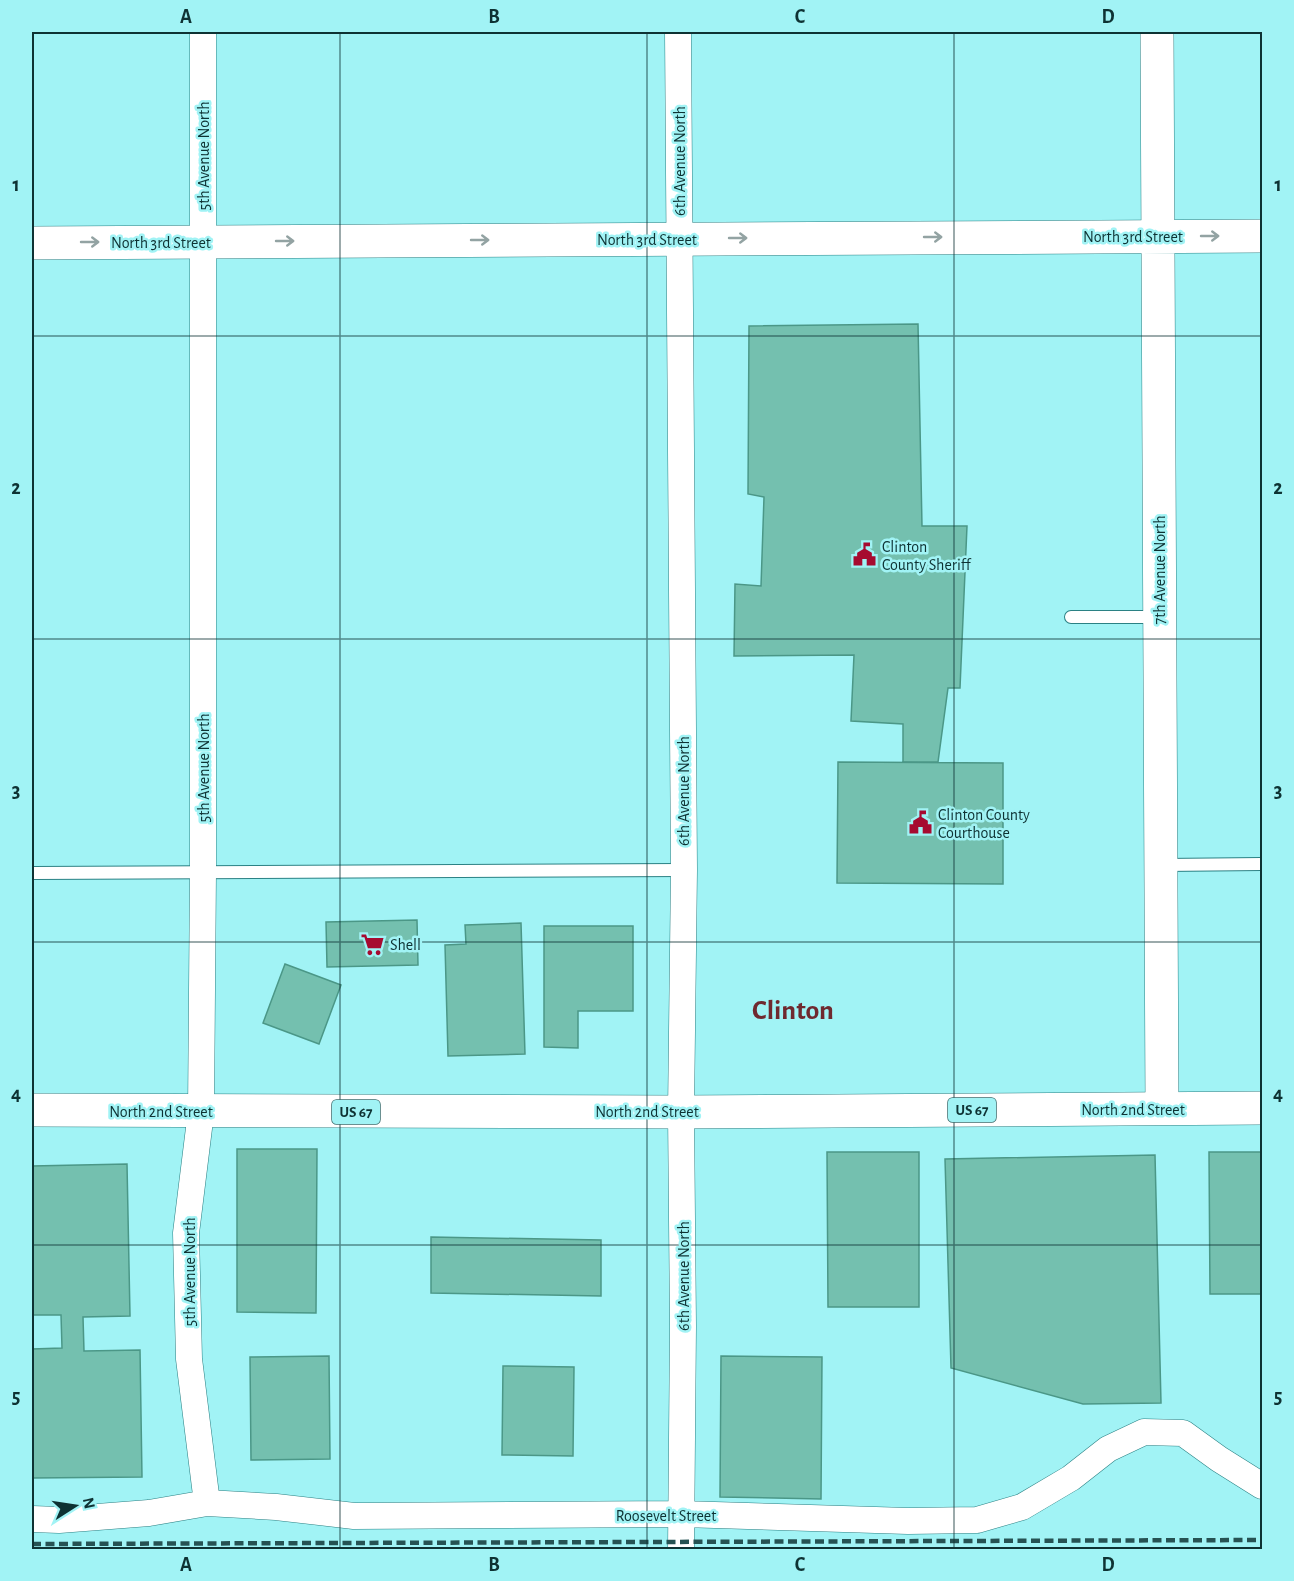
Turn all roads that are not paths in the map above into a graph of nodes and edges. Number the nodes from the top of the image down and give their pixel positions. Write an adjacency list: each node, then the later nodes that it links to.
1 (203, 32): 7 (street, 5th Avenue North)
2 (678, 32): 6 (street, 6th Avenue North)
3 (1157, 32): 4 (main road, 7th Avenue North)
4 (1158, 236): 5 (main road, North 3rd Street, one-way to 5); 6 (main road, North 3rd Street, one-way to 4); 9 (main road, 7th Avenue North)
5 (1263, 236)
6 (679, 239): 7 (main road, North 3rd Street, one-way to 6); 13 (street, 6th Avenue North)
7 (203, 242): 8 (main road, North 3rd Street, one-way to 7); 14 (street, 5th Avenue North)
8 (32, 243)
9 (1159, 616): 10 (lane); 12 (main road, 7th Avenue North)
10 (1071, 617)
11 (1263, 864): 12 (lane)
12 (1159, 865): 16 (main road, 7th Avenue North)
13 (684, 870): 14 (lane); 20 (street, 6th Avenue North)
14 (203, 871): 15 (lane); 19 (street, 5th Avenue North)
15 (32, 873)
16 (1162, 1108): 17 (main road, North 2nd Street / US 67); 20 (main road, North 2nd Street / US 67)
17 (1263, 1108)
18 (32, 1110): 19 (main road, North 2nd Street / US 67)
19 (201, 1112): 20 (main road, North 2nd Street / US 67); 22 (street, 5th Avenue North)
20 (681, 1112): 23 (street, 6th Avenue North)
21 (1263, 1486): 23 (street, Roosevelt Street)
22 (207, 1503): 23 (street, Roosevelt Street); 24 (street, Roosevelt Street)
23 (682, 1514): 25 (street, 6th Avenue North)
24 (32, 1520)
25 (681, 1550)

